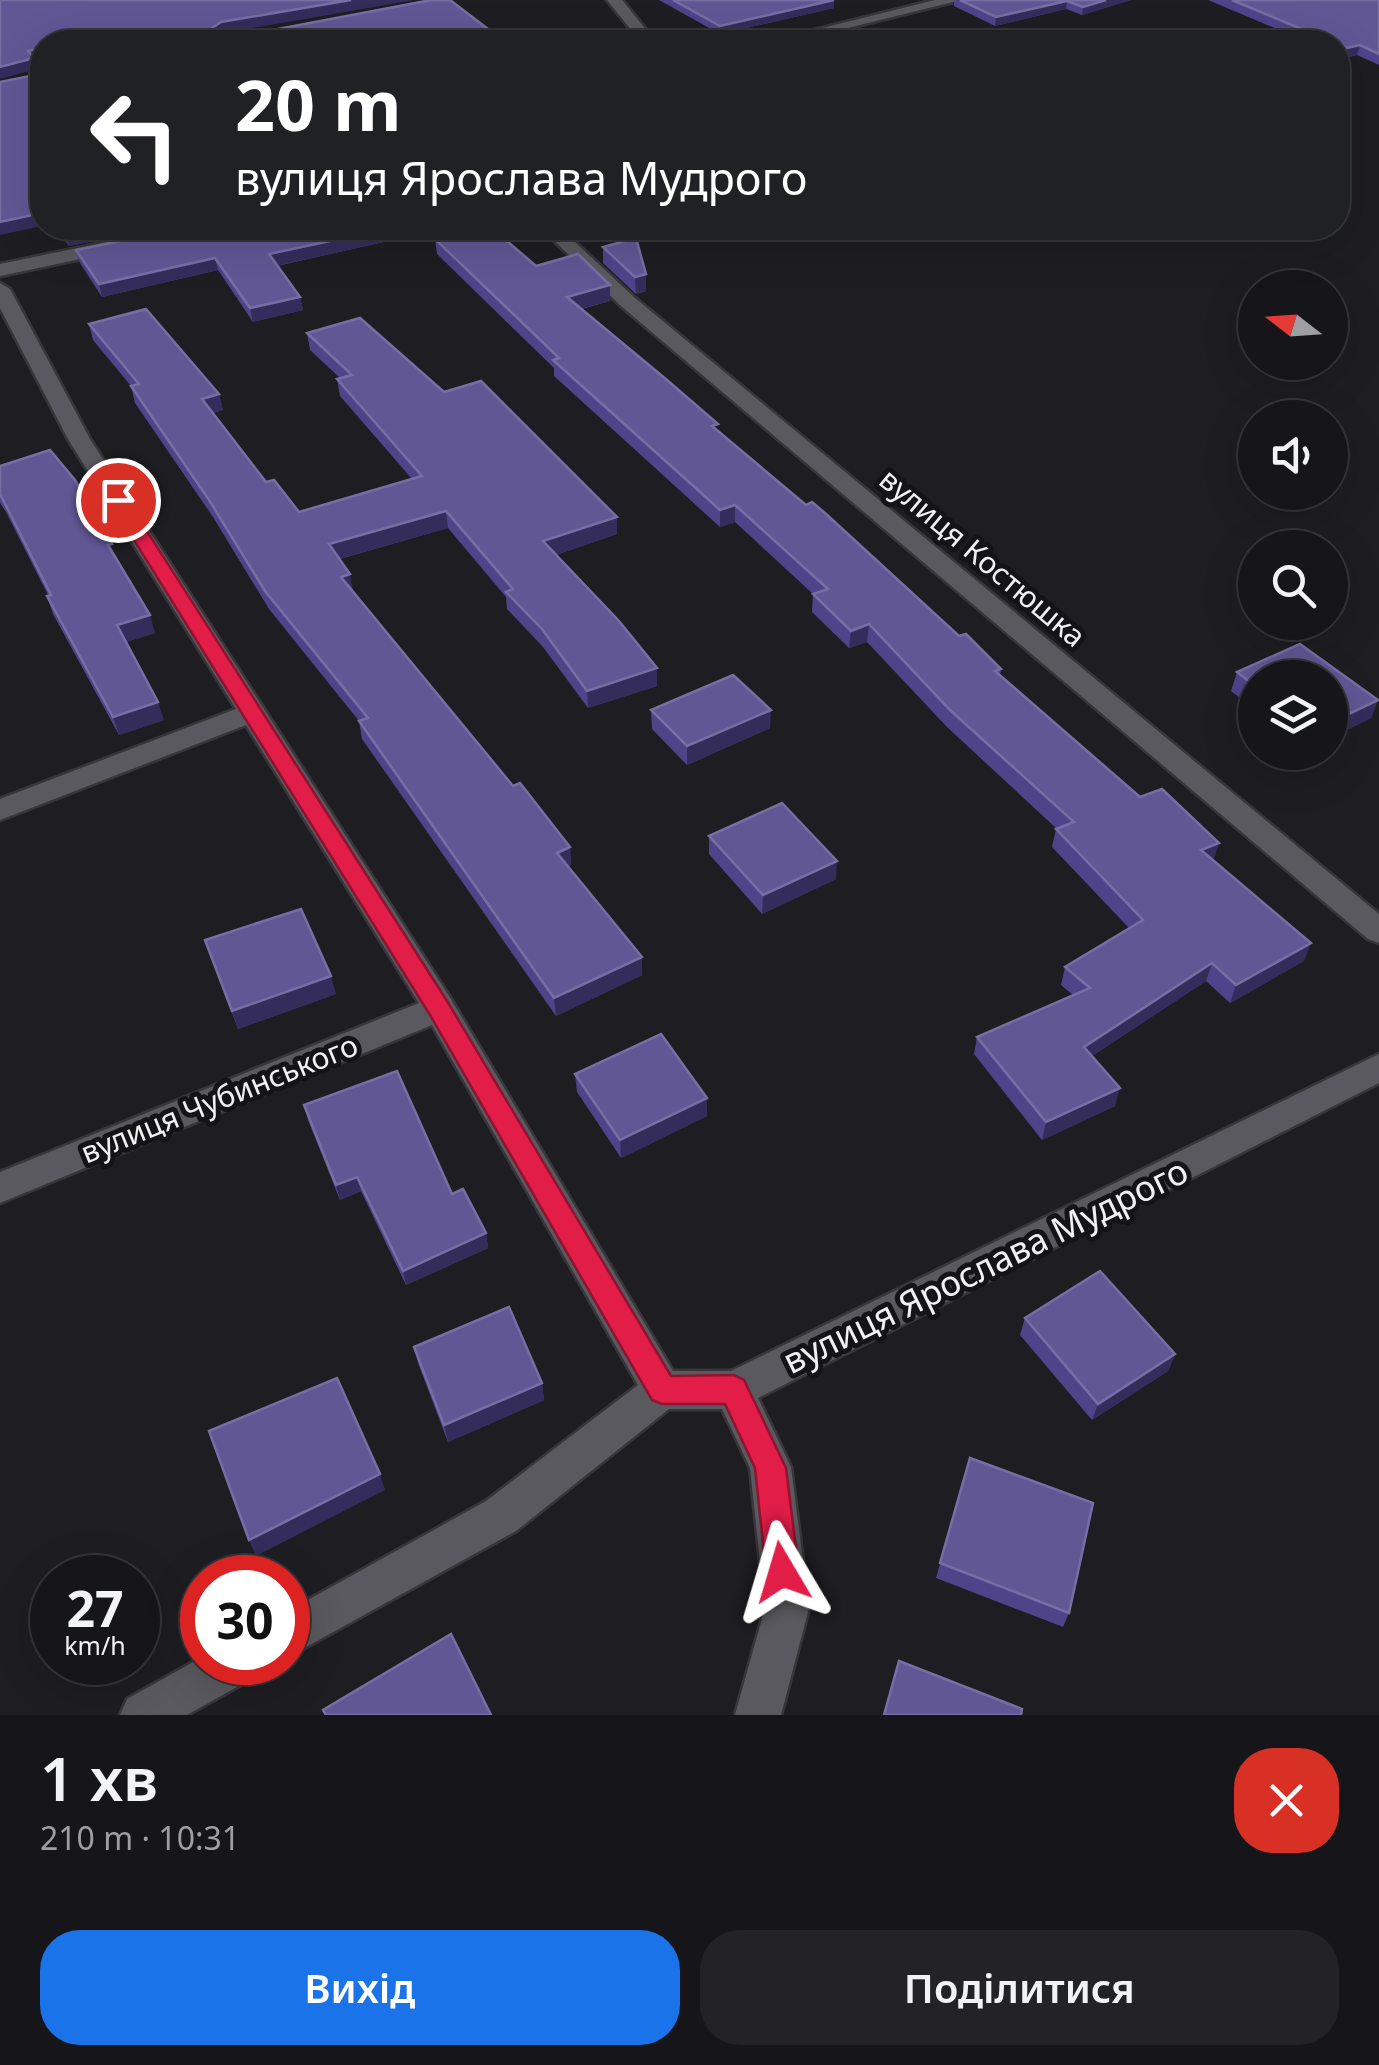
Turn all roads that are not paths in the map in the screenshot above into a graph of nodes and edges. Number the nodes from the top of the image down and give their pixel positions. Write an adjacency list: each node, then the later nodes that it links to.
1 (614, 0): 3 (street)
2 (954, 0): 4 (street)
3 (639, 30)
4 (825, 30)
5 (142, 240): 7 (street)
6 (563, 240): 11 (street, вулиця Костюшка)
7 (0, 270)
8 (0, 289): 9 (street)
9 (253, 712): 10 (street); 12 (street)
10 (0, 810)
11 (1379, 931)
12 (438, 1008): 14 (street, вулиця Чубинського); 15 (street)
13 (1379, 1067): 16 (street, вулиця Ярослава Мудрого)
14 (0, 1188)
15 (662, 1390): 16 (street, вулиця Ярослава Мудрого); 17 (street)
16 (734, 1390): 20 (street)
17 (310, 1622)
18 (196, 1685): 19 (street)
19 (143, 1715)
20 (758, 1715)

